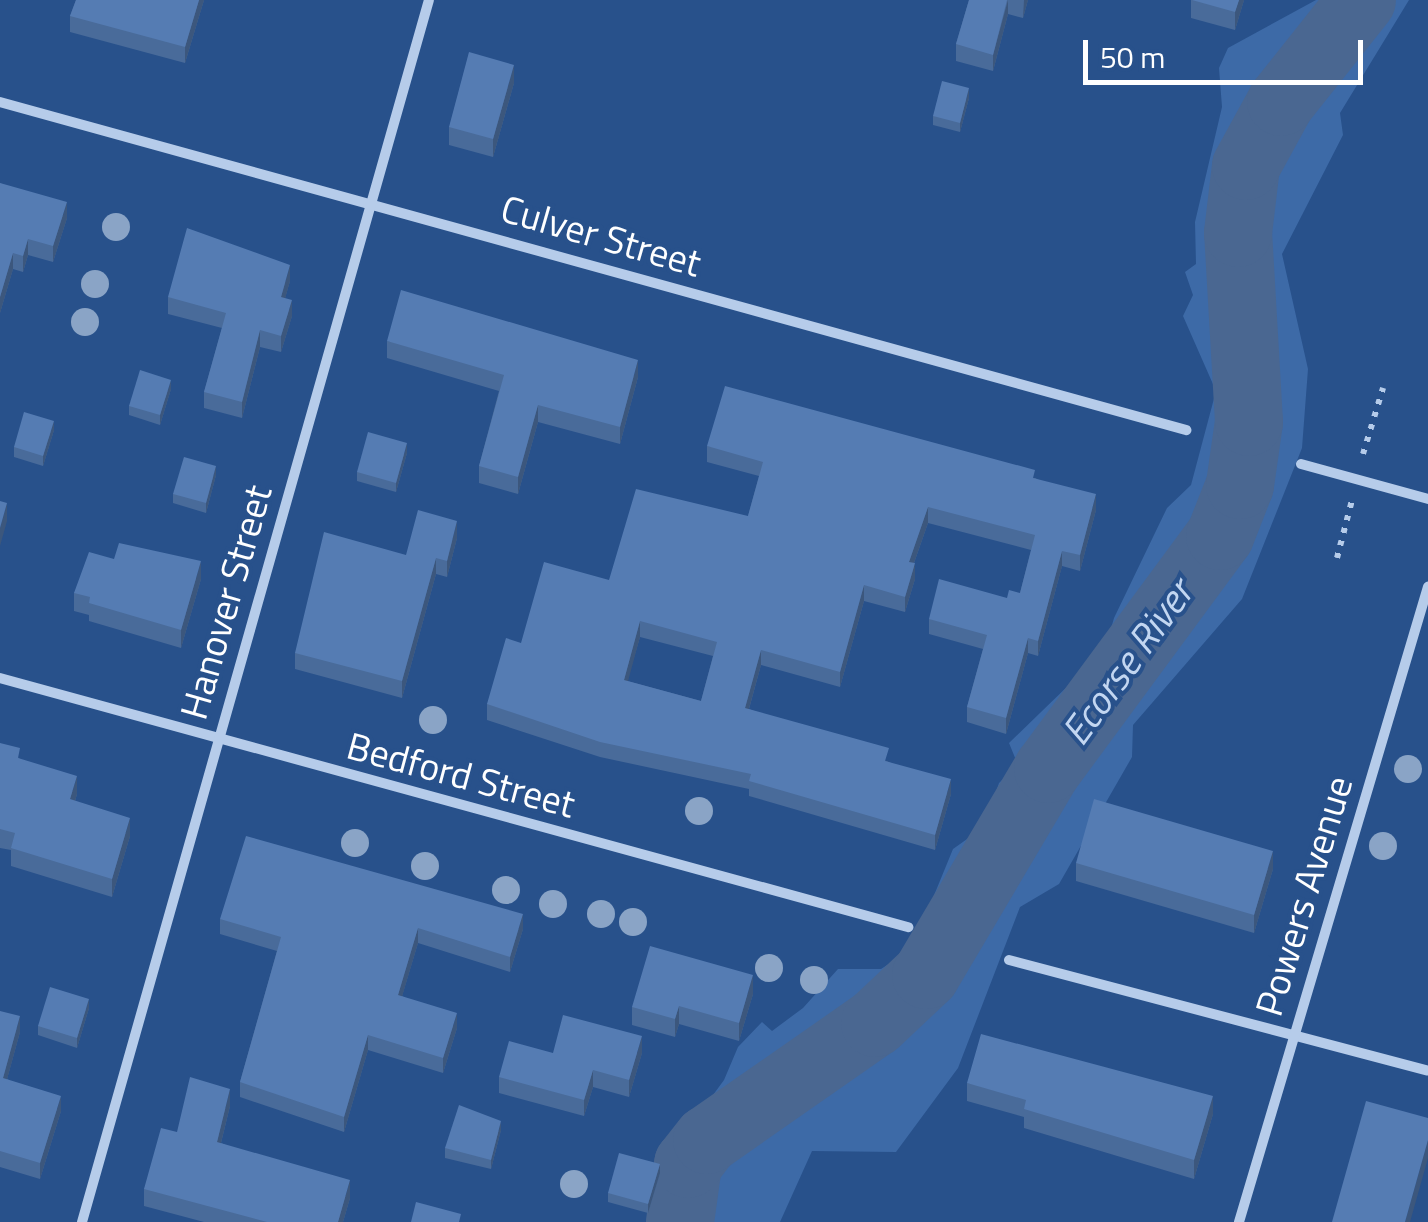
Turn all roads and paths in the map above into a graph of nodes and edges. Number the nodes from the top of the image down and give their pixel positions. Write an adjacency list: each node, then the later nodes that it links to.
1 (429, 0): 3 (street, Hanover Street)
2 (0, 102): 3 (street, Culver Street)
3 (373, 204): 5 (street, Culver Street); 13 (street, Hanover Street)
4 (1383, 388): 6 (path)
5 (1186, 430)
6 (1363, 454)
7 (1301, 464): 9 (street)
8 (1352, 499): 10 (path)
9 (1428, 499)
10 (1337, 558)
11 (1428, 588): 16 (street, Powers Avenue)
12 (0, 678): 13 (street, Bedford Street)
13 (218, 738): 14 (street, Bedford Street); 18 (street, Hanover Street)
14 (908, 926)
15 (1009, 960): 16 (street)
16 (1292, 1038): 17 (street); 19 (street, Powers Avenue)
17 (1428, 1071)
18 (82, 1222)
19 (1239, 1222)

